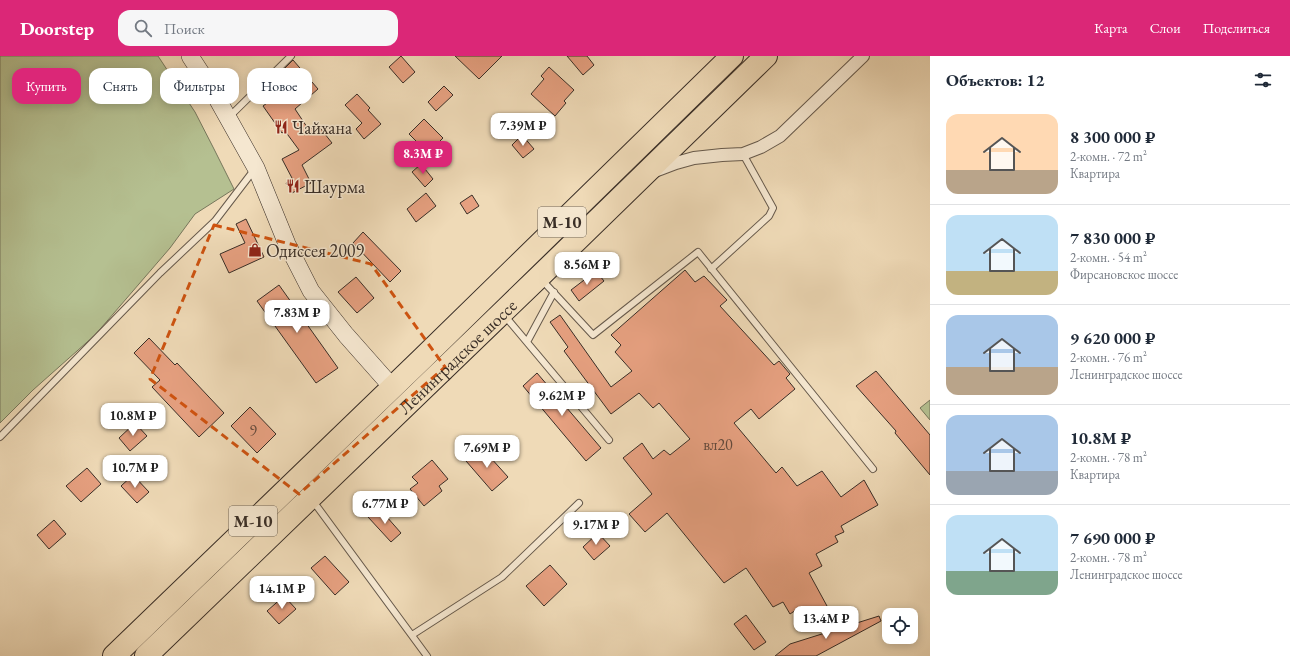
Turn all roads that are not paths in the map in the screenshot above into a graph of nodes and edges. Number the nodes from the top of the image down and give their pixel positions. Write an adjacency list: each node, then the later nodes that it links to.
1 (190, 56): 6 (main road)
2 (291, 56): 6 (lane)
3 (732, 56): 14 (highway, Ленинградское шоссе / М-10)
4 (766, 56): 9 (highway, Ленинградское шоссе / М-10)
5 (863, 56): 7 (street)
6 (228, 118): 8 (main road)
7 (744, 154): 9 (street); 10 (lane)
8 (256, 168): 14 (main road); 15 (lane)
9 (641, 178): 11 (highway, Ленинградское шоссе / М-10)
10 (712, 269): 11 (lane); 17 (lane)
11 (546, 285): 12 (highway, Ленинградское шоссе / М-10); 13 (lane)
12 (502, 313): 13 (lane); 18 (highway, Ленинградское шоссе / М-10)
13 (527, 342): 16 (lane)
14 (392, 387): 21 (highway, Ленинградское шоссе / М-10)
15 (0, 437)
16 (609, 440)
17 (873, 469)
18 (311, 498): 20 (lane); 22 (highway, Ленинградское шоссе / М-10)
19 (579, 503): 20 (lane)
20 (412, 635): 23 (lane)
21 (114, 656)
22 (146, 656)
23 (427, 656)

